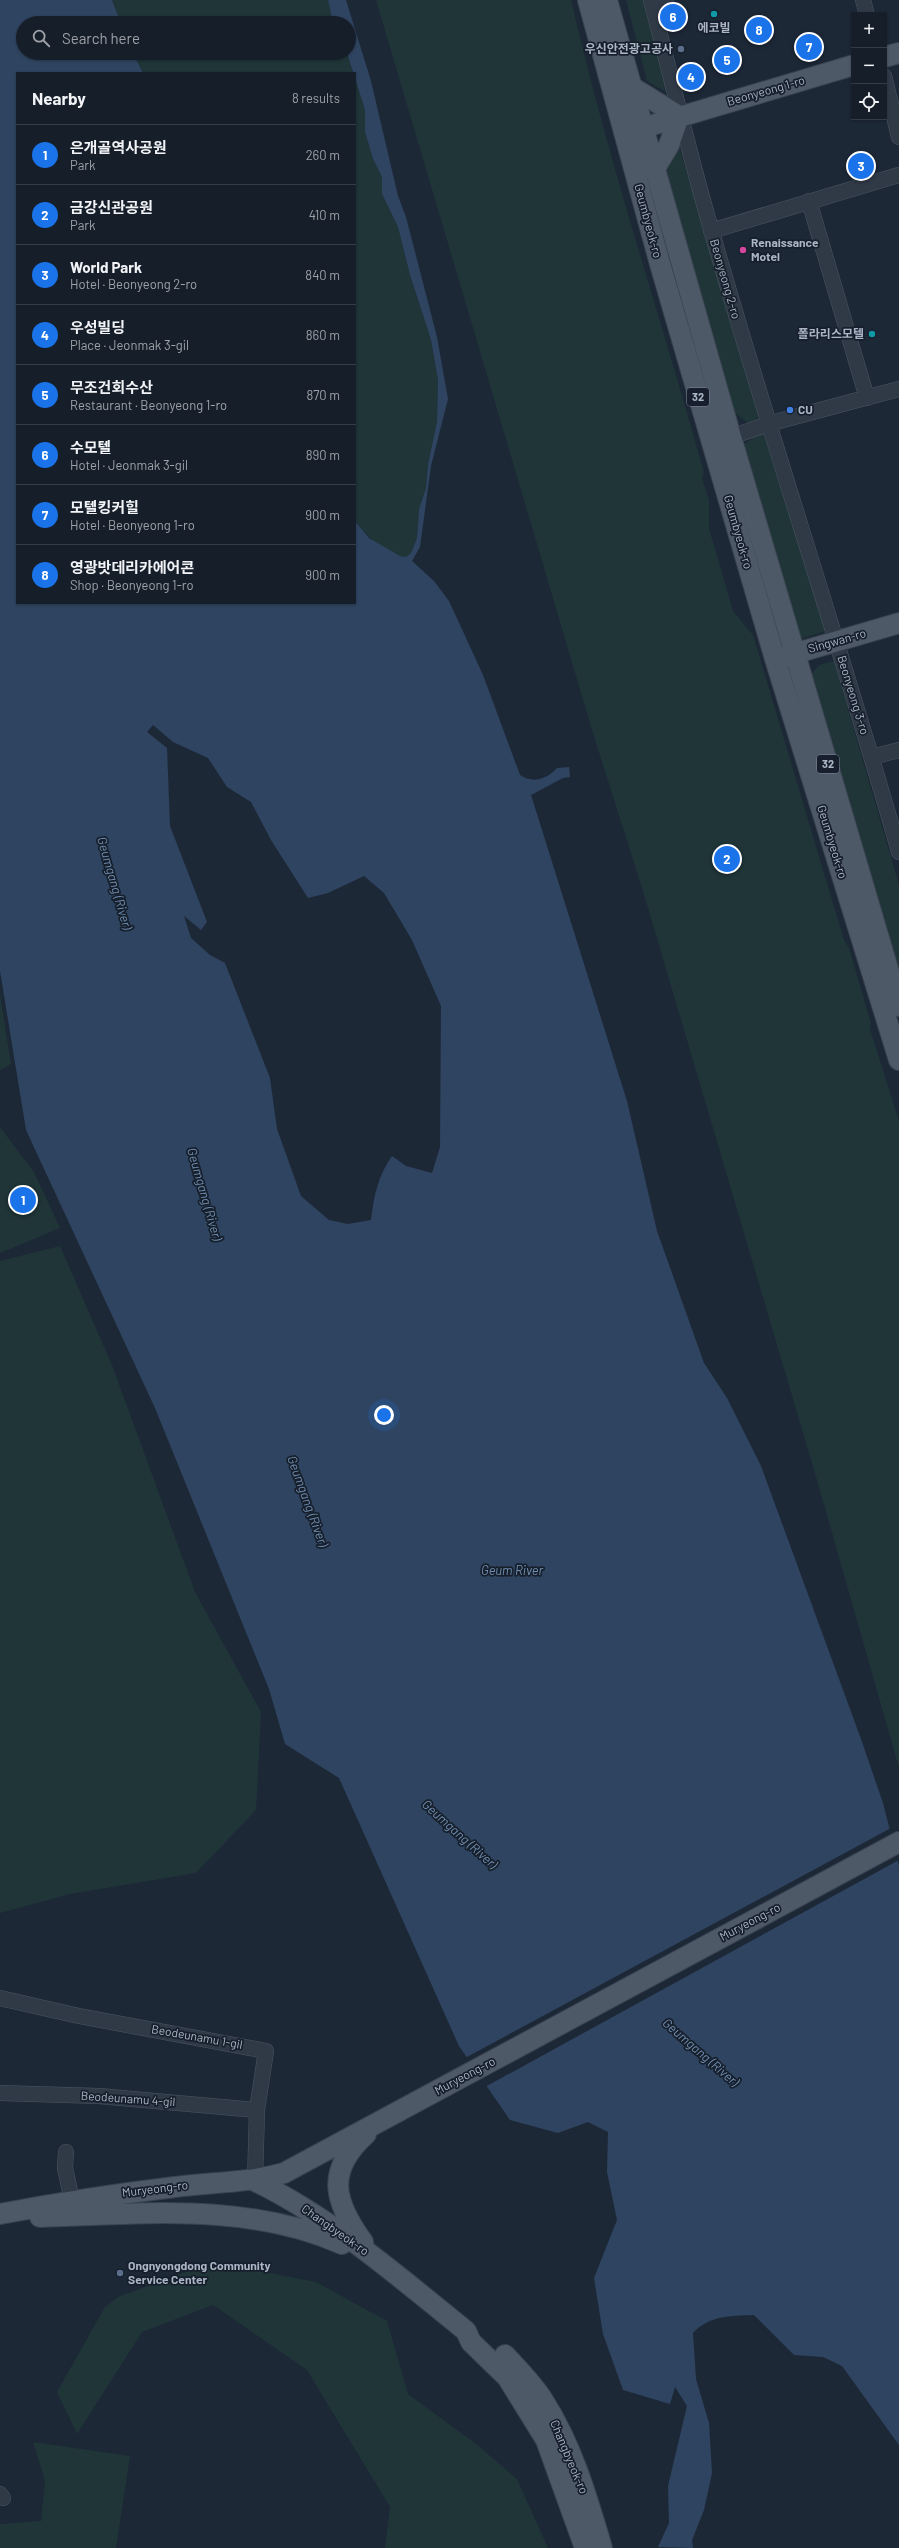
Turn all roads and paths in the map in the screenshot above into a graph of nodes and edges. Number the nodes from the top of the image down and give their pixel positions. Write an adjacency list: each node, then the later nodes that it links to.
1 (588, 0): 12 (main road, Geumbyeok-ro / 32)
2 (606, 0): 10 (main road, Geumbyeok-ro / 32)
3 (863, 0): 5 (street)
4 (657, 1): 11 (street)
5 (866, 12)
6 (899, 53): 7 (main road)
7 (887, 56)
8 (851, 66): 11 (main road, Beonyeong 1-ro)
9 (886, 84): 13 (street)
10 (630, 86): 11 (main road); 12 (main road, Geumbyeok-ro / 32)
11 (679, 116): 12 (main road, Beonyeong 1-ro); 14 (main road); 17 (street)
12 (633, 131): 14 (main road, Geumbyeok-ro / 32); 25 (main road, Geumbyeok-ro / 32)
13 (899, 137)
14 (654, 170): 21 (main road, Geumbyeok-ro / 32)
15 (899, 175): 16 (street, Beonyeong 2-ro)
16 (809, 201): 17 (street, Beonyeong 2-ro); 19 (street)
17 (711, 230): 20 (street, Beonyeong 2-ro)
18 (899, 389): 19 (street)
19 (867, 398): 20 (street)
20 (768, 424): 21 (street); 23 (street, Beonyeong 3-ro)
21 (731, 437): 24 (main road, Geumbyeok-ro / 32)
22 (899, 624): 23 (main road, Singwan-ro)
23 (838, 642): 24 (main road, Singwan-ro); 27 (street, Beonyeong 3-ro)
24 (795, 653): 25 (main road, Singwan-ro); 29 (main road, Geumbyeok-ro / 32)
25 (775, 659): 30 (main road, Geumbyeok-ro / 32)
26 (899, 750): 27 (street)
27 (872, 757): 28 (street, Beonyeong 3-ro)
28 (899, 852)
29 (899, 1006)
30 (899, 1060)
31 (899, 1842): 35 (main road, Muryeong-ro)
32 (0, 1998): 34 (street, Beodeunamu 1-gil)
33 (0, 2093): 34 (street, Beodeunamu 4-gil)
34 (256, 2110): 37 (street, Beodeunamu 1-gil)
35 (382, 2121): 37 (main road, Muryeong-ro); 41 (main road)
36 (66, 2152): 38 (street)
37 (255, 2181): 38 (main road, Muryeong-ro); 41 (main road, Changbyeok-ro)
38 (72, 2201): 39 (main road, Muryeong-ro)
39 (0, 2214)
40 (0, 2218): 41 (main road)
41 (375, 2258): 42 (main road, Changbyeok-ro)
42 (466, 2331): 43 (main road, Changbyeok-ro); 44 (main road, Changbyeok-ro)
43 (585, 2548)
44 (602, 2548)

